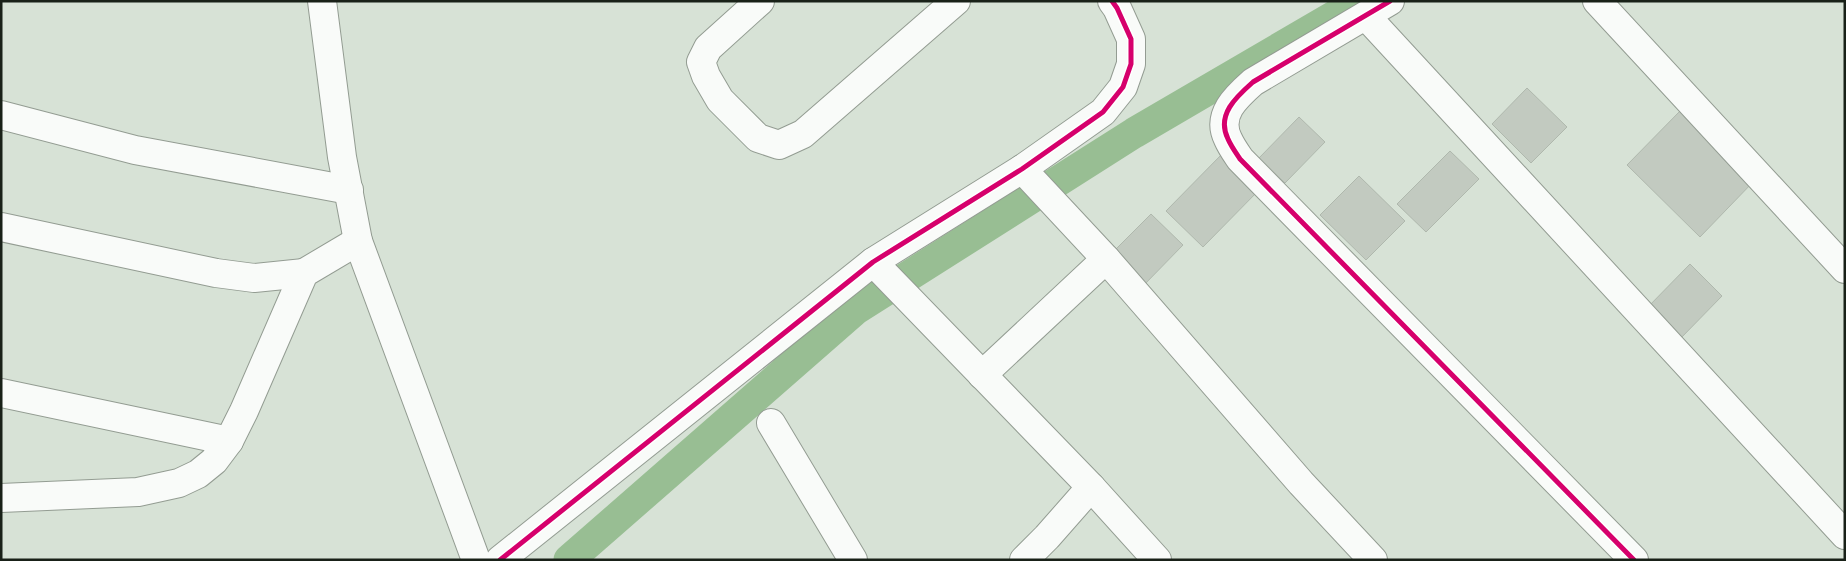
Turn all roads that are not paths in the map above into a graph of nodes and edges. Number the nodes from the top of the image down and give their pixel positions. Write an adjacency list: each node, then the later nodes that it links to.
1 (322, 1): 10 (street)
2 (760, 1): 3 (street)
3 (956, 1)
4 (1112, 1): 9 (street)
5 (1390, 1): 7 (street)
6 (1597, 1): 15 (street)
7 (1366, 16): 23 (street); 30 (street)
8 (1, 115): 10 (street)
9 (1023, 170): 13 (street); 14 (street)
10 (349, 190): 12 (street)
11 (1, 227): 16 (street)
12 (358, 241): 16 (street); 24 (street)
13 (1106, 259): 17 (street); 29 (street)
14 (874, 263): 17 (street); 25 (street)
15 (1845, 270)
16 (304, 273): 20 (street)
17 (982, 375): 21 (street)
18 (1, 392): 20 (street)
19 (771, 423): 26 (street)
20 (229, 441): 22 (street)
21 (1091, 488): 27 (street); 28 (street)
22 (1, 498)
23 (1845, 535)
24 (476, 560)
25 (500, 560)
26 (853, 560)
27 (1024, 560)
28 (1157, 560)
29 (1373, 560)
30 (1634, 560)

